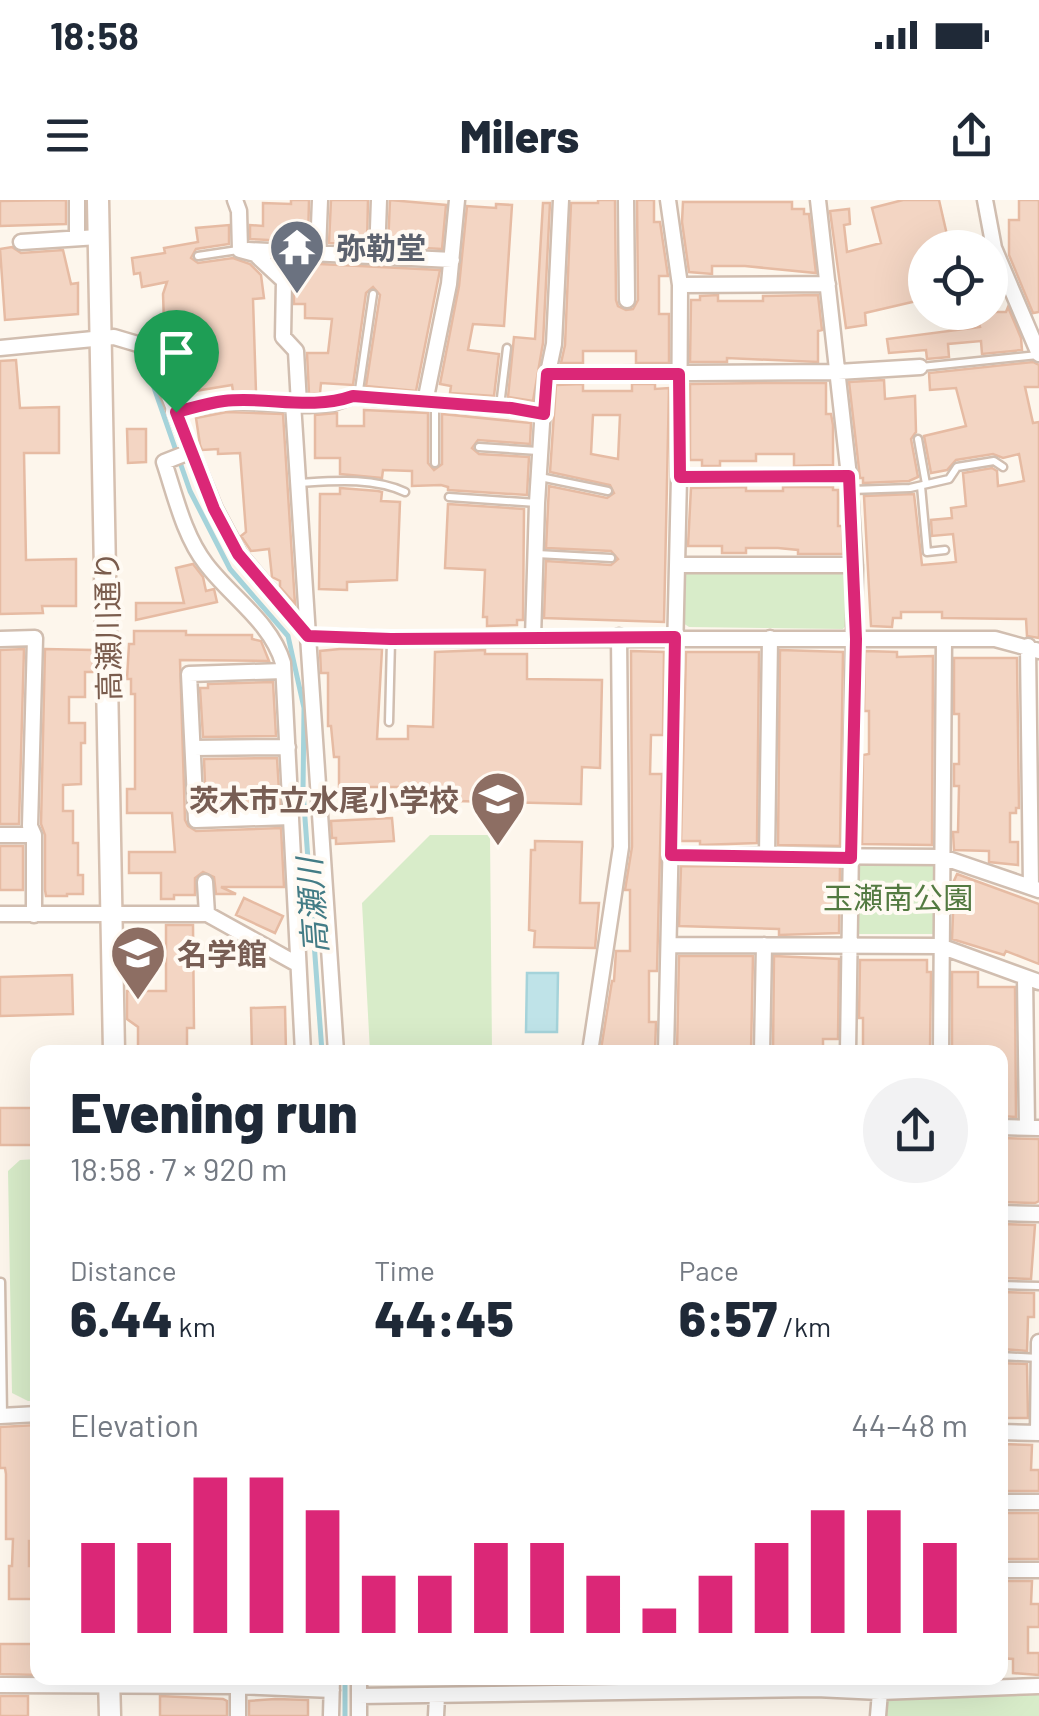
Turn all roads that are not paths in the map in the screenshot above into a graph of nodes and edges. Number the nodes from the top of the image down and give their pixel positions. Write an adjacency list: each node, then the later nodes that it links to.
1 (77, 200): 12 (street)
2 (98, 200): 12 (street, 高瀬川通り)
3 (235, 200): 14 (street)
4 (320, 200): 15 (street)
5 (379, 200): 17 (street)
6 (458, 200): 18 (street)
7 (560, 200): 29 (street)
8 (626, 200): 22 (street)
9 (668, 200): 20 (street)
10 (818, 200): 19 (street)
11 (984, 200): 26 (street)
12 (88, 237): 13 (street); 23 (street, 高瀬川通り)
13 (21, 242)
14 (240, 250): 15 (street); 16 (lane); 33 (street)
15 (318, 252): 17 (street)
16 (198, 256)
17 (377, 257): 18 (street)
18 (452, 260): 32 (street)
19 (828, 284): 20 (street); 28 (street)
20 (680, 285): 30 (street)
21 (373, 294): 31 (lane)
22 (626, 300)
23 (102, 341): 24 (street); 35 (street); 83 (street, 高瀬川通り)
24 (0, 348)
25 (507, 348): 34 (lane)
26 (1039, 355): 27 (lane)
27 (920, 367): 28 (street)
28 (838, 372): 30 (street); 46 (street)
29 (547, 374): 30 (street); 36 (street)
30 (679, 374): 44 (street)
31 (358, 397): 32 (street); 33 (street)
32 (430, 402): 34 (street); 41 (lane)
33 (296, 404): 35 (street); 45 (street)
34 (500, 407): 36 (street)
35 (176, 412): 39 (street)
36 (544, 414): 40 (street)
37 (918, 439): 47 (lane)
38 (479, 447): 40 (lane)
39 (192, 450): 57 (street); 67 (street)
40 (542, 451): 43 (street)
41 (435, 464)
42 (1003, 467): 47 (lane)
43 (540, 476): 48 (lane); 51 (street)
44 (680, 477): 46 (street); 55 (street)
45 (298, 483): 49 (lane); 57 (street)
46 (850, 483): 47 (lane); 56 (street)
47 (923, 485): 52 (lane)
48 (608, 491)
49 (405, 492)
50 (449, 497): 51 (lane)
51 (537, 503): 53 (street)
52 (944, 550)
53 (535, 554): 54 (lane); 60 (street)
54 (611, 558)
55 (677, 565): 56 (street); 59 (street)
56 (854, 565): 64 (street)
57 (308, 636): 63 (street); 92 (street)
58 (619, 636): 59 (street); 60 (street); 93 (street)
59 (675, 637): 61 (street); 74 (street)
60 (533, 638): 63 (street)
61 (770, 638): 64 (street); 75 (street)
62 (0, 639): 72 (street)
63 (391, 639): 68 (lane)
64 (856, 639): 65 (street); 77 (street)
65 (944, 639): 66 (street); 76 (street)
66 (1034, 648): 79 (street)
67 (283, 672): 69 (street); 70 (street)
68 (389, 722)
69 (288, 747): 70 (street); 71 (street)
70 (193, 748): 71 (street)
71 (290, 817): 88 (street)
72 (34, 834): 73 (street); 82 (street)
73 (0, 836)
74 (671, 855): 75 (street); 85 (street)
75 (767, 856): 77 (street)
76 (942, 857): 77 (street); 79 (street); 87 (street)
77 (851, 858): 84 (street)
78 (205, 882): 81 (street)
79 (1035, 888)
80 (0, 914): 82 (street)
81 (207, 914): 83 (street); 88 (street)
82 (34, 915): 83 (street)
83 (112, 916): 90 (street, 高瀬川通り)
84 (850, 944): 86 (street); 87 (street); 96 (street)
85 (669, 945): 86 (street); 94 (street)
86 (764, 945): 95 (street)
87 (940, 946): 89 (street); 97 (street)
88 (297, 964): 91 (street)
89 (1032, 980): 99 (street)
90 (114, 1045)
91 (303, 1045)
92 (336, 1045)
93 (591, 1045)
94 (666, 1045)
95 (762, 1045)
96 (848, 1045)
97 (941, 1045)
98 (1008, 1127): 99 (street)
99 (1033, 1128)
100 (1008, 1213): 101 (street)
101 (1039, 1214)
102 (1, 1282): 109 (lane)
103 (1008, 1285): 104 (lane)
104 (1039, 1286)
105 (1039, 1342): 107 (street)
106 (1008, 1356): 107 (lane)
107 (1039, 1358): 111 (street)
108 (30, 1414): 109 (street)
109 (1, 1416)
110 (1008, 1432): 111 (street)
111 (1038, 1433)
112 (1008, 1502): 113 (street)
113 (1039, 1502)
114 (1008, 1570): 115 (street)
115 (1039, 1570)
116 (30, 1684): 117 (street)
117 (0, 1685)
118 (109, 1685): 128 (street)
119 (238, 1685): 129 (street)
120 (332, 1685): 130 (street)
121 (359, 1685): 126 (street)
122 (639, 1685): 127 (street)
123 (851, 1685): 125 (street)
124 (1039, 1686): 125 (street)
125 (886, 1687): 133 (street)
126 (359, 1696): 127 (street); 131 (street)
127 (437, 1696): 132 (street)
128 (110, 1716)
129 (238, 1716)
130 (332, 1716)
131 (359, 1716)
132 (436, 1716)
133 (878, 1716)

